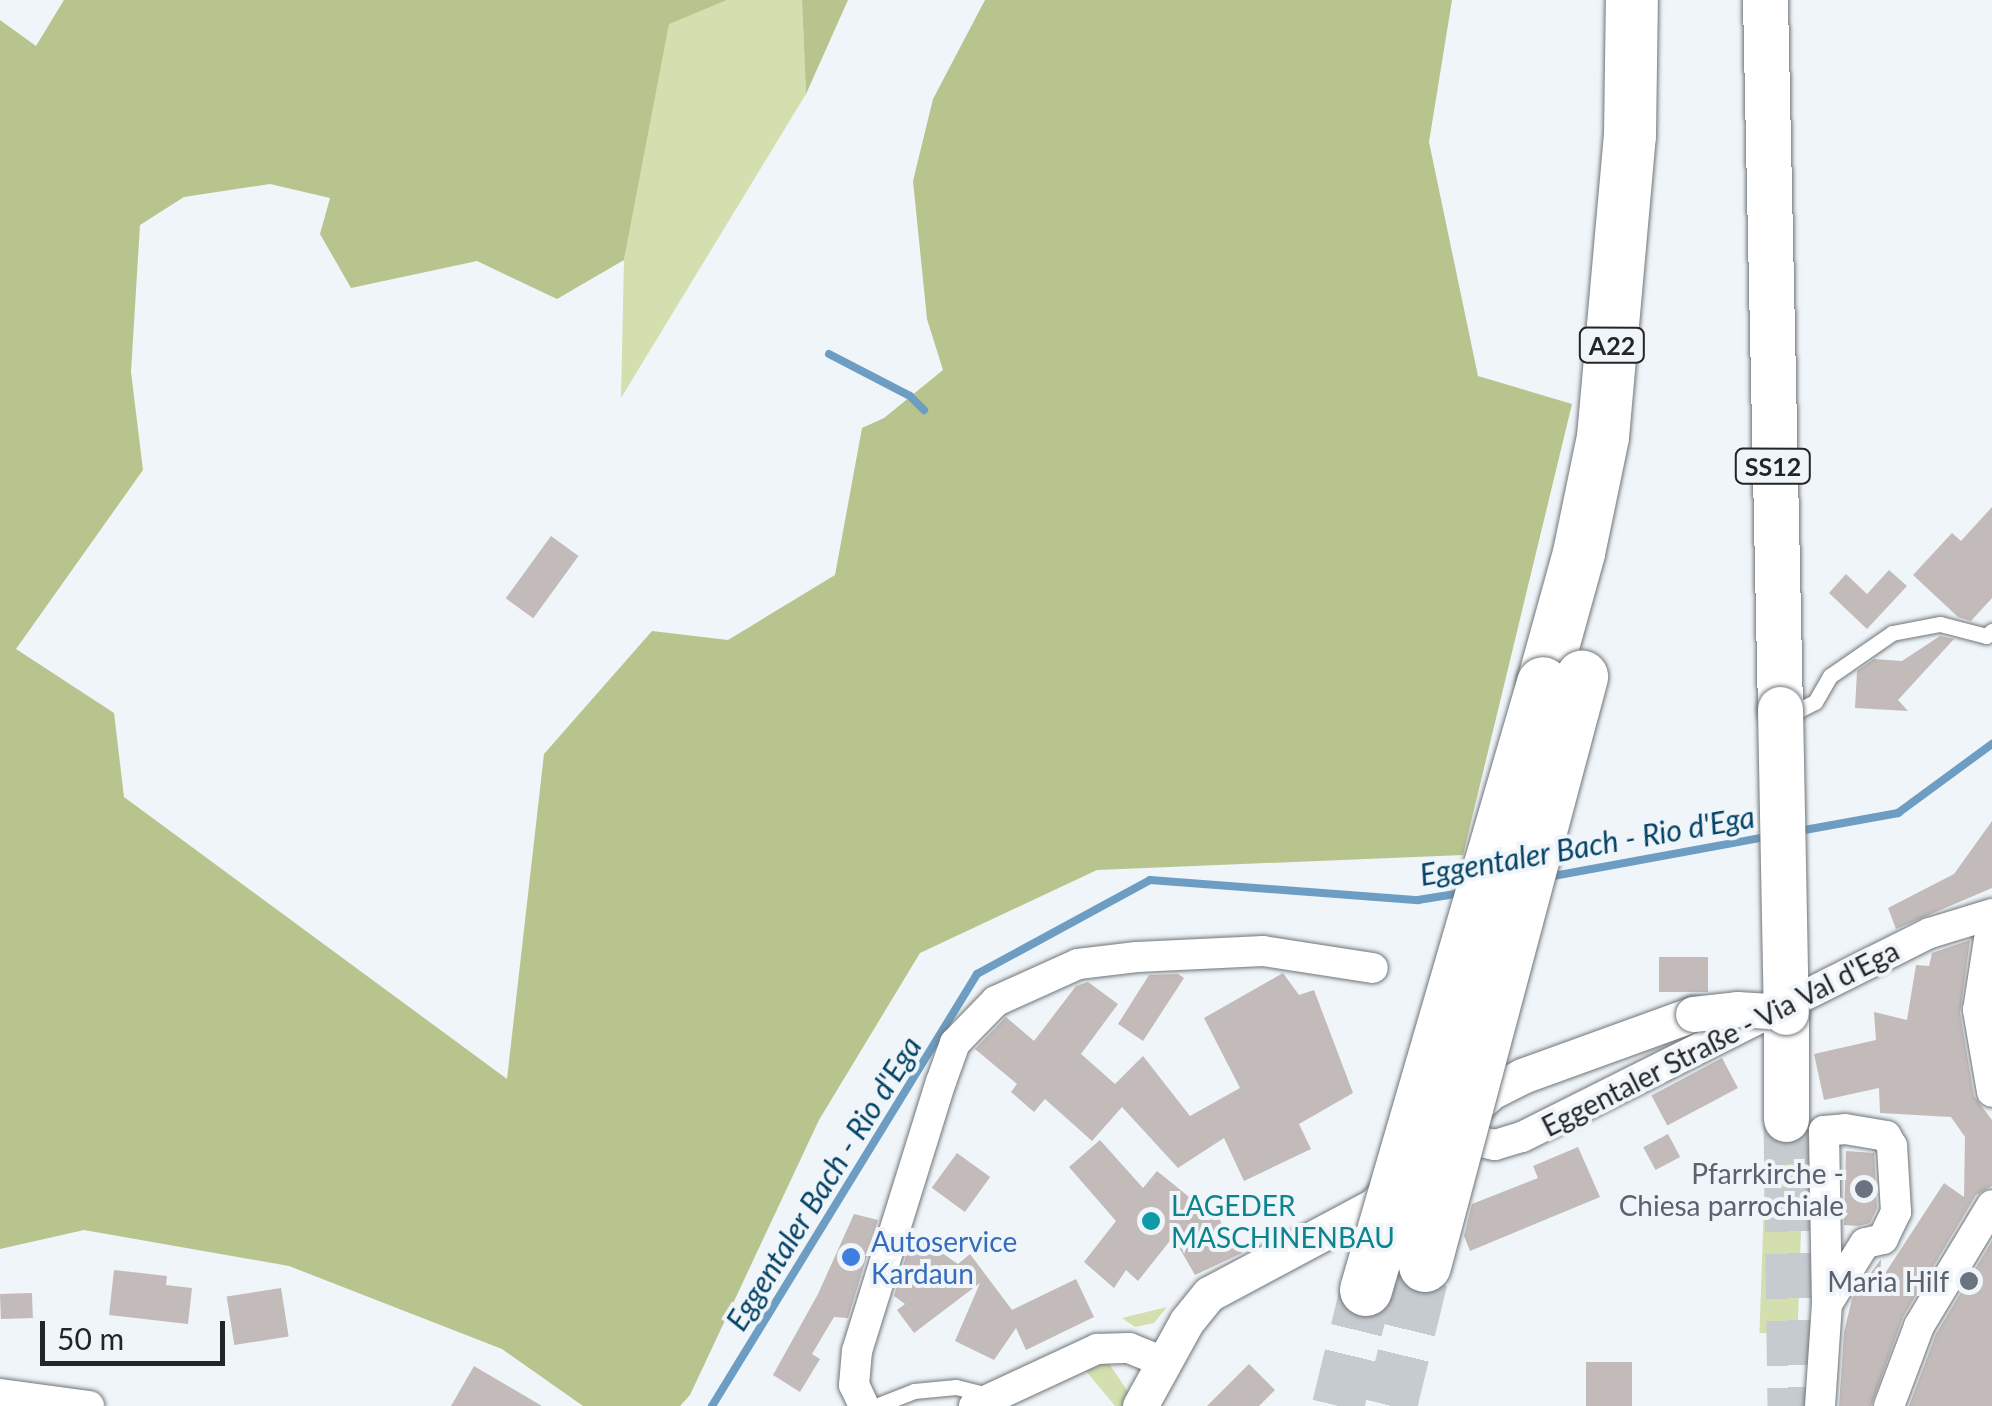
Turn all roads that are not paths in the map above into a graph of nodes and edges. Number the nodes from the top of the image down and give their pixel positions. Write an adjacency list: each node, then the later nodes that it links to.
1 (1632, 0): 5 (highway, A22)
2 (1662, 0): 5 (highway, A22)
3 (1765, 0): 6 (main road, SS12)
4 (1992, 632): 6 (lane)
5 (1563, 680): 15 (highway, A22, bridge); 16 (highway, A22, bridge)
6 (1780, 710): 10 (main road, SS12, bridge)
7 (1992, 917): 9 (street, Eggentaler Straße - Via Val d'Ega); 11 (street)
8 (1373, 968): 22 (street)
9 (1854, 971): 10 (lane); 13 (street, Eggentaler Straße - Via Val d'Ega)
10 (1793, 1014): 12 (main road, SS12); 13 (street, bridge)
11 (1992, 1092)
12 (1786, 1118)
13 (1446, 1134): 18 (street)
14 (1992, 1205): 26 (street)
15 (1425, 1266)
16 (1366, 1290)
17 (1827, 1304): 17 (street); 25 (street)
18 (1163, 1362): 20 (street); 24 (street)
19 (0, 1394): 21 (street)
20 (982, 1401): 23 (lane)
21 (89, 1406)
22 (864, 1406)
23 (876, 1406)
24 (1140, 1406)
25 (1820, 1406)
26 (1889, 1406)

